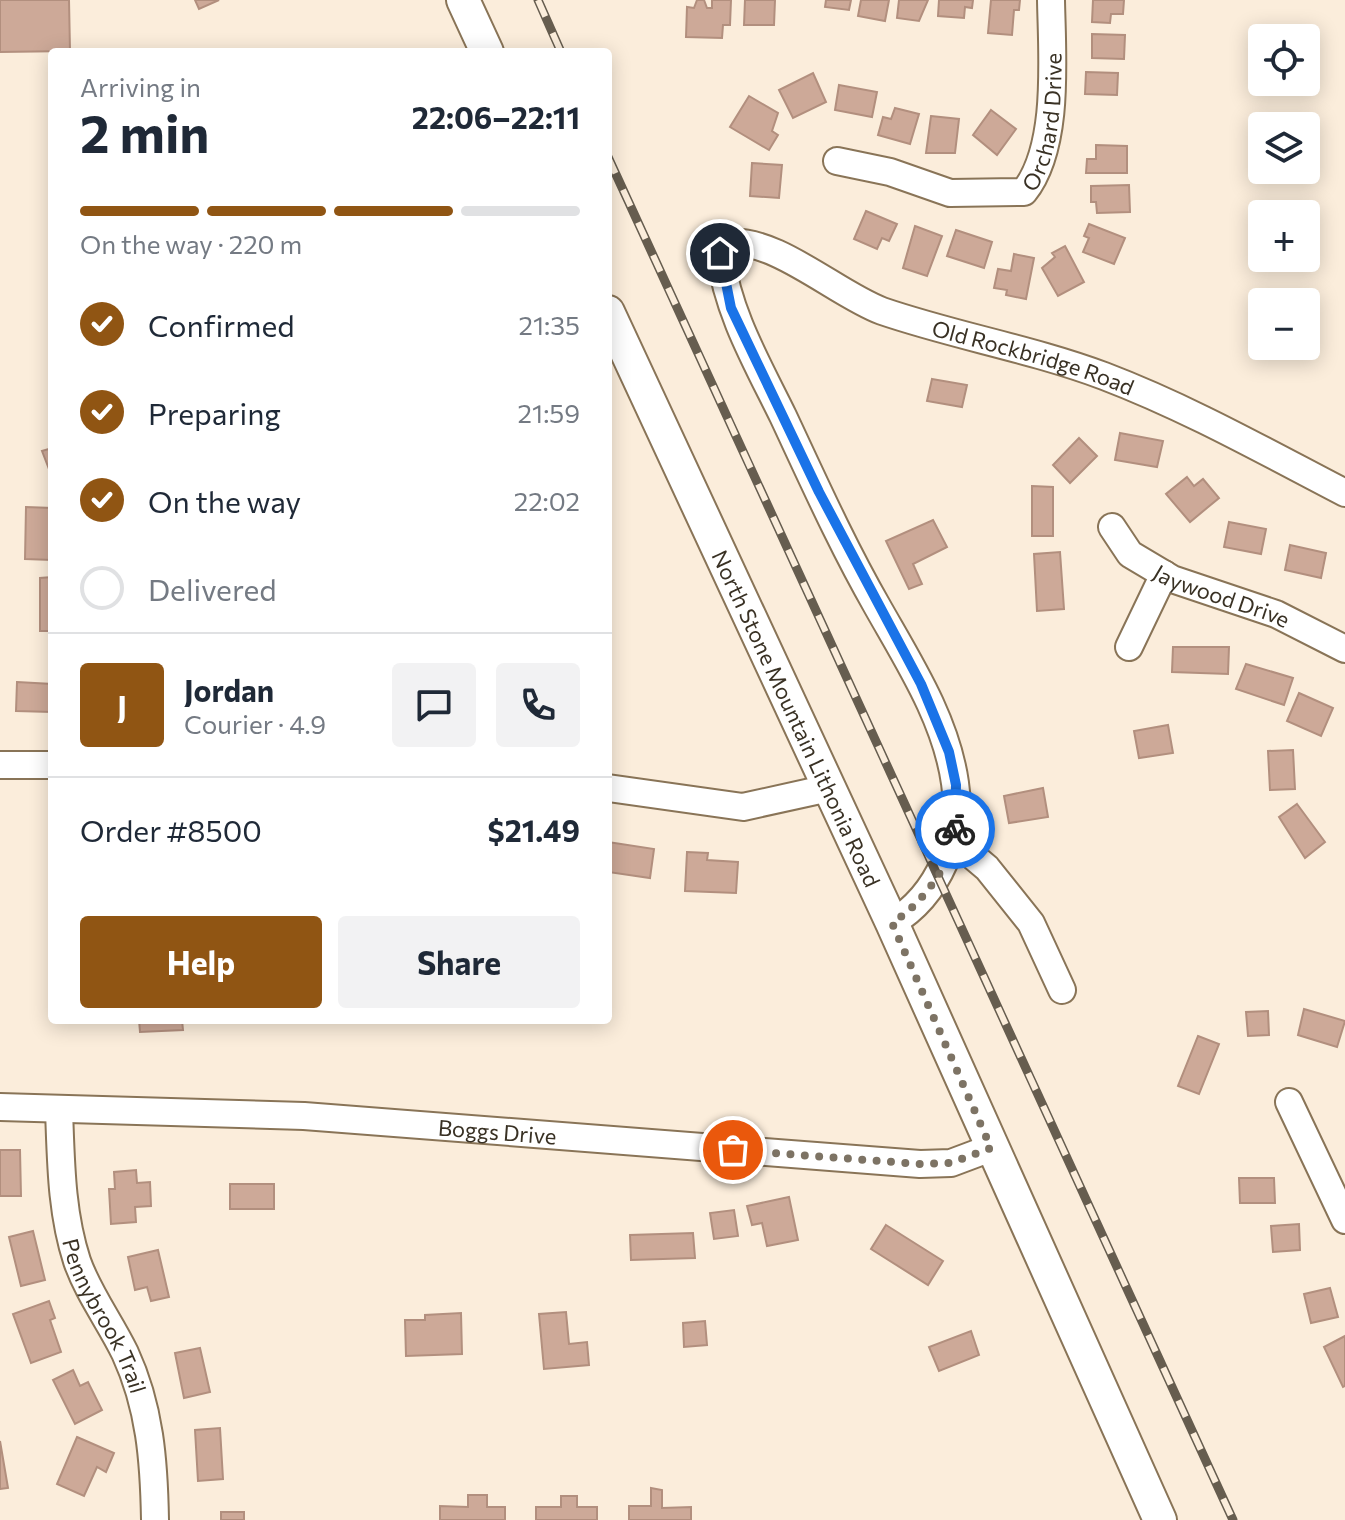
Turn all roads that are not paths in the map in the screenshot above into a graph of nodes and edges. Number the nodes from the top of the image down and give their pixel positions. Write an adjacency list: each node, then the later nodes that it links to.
1 (463, 0): 3 (main road)
2 (1051, 0): 4 (street, Orchard Drive)
3 (485, 48)
4 (837, 161)
5 (612, 321): 13 (main road, North Stone Mountain Lithonia Road)
6 (1345, 493): 15 (street, Old Rockbridge Road)
7 (1112, 527): 8 (street, Jaywood Drive)
8 (1164, 574): 9 (street); 10 (street, Jaywood Drive)
9 (1129, 647)
10 (1345, 649)
11 (0, 765): 12 (street)
12 (48, 765)
13 (829, 788): 14 (street); 16 (main road, North Stone Mountain Lithonia Road)
14 (612, 789)
15 (955, 841): 16 (street); 17 (street)
16 (892, 923): 21 (main road, North Stone Mountain Lithonia Road)
17 (1062, 990)
18 (1289, 1102): 22 (street)
19 (0, 1107): 20 (street, Boggs Drive)
20 (59, 1110): 21 (street, Boggs Drive); 23 (street, Pennybrook Trail)
21 (991, 1148): 24 (main road, North Stone Mountain Lithonia Road)
22 (1345, 1220)
23 (155, 1520)
24 (1160, 1520)

